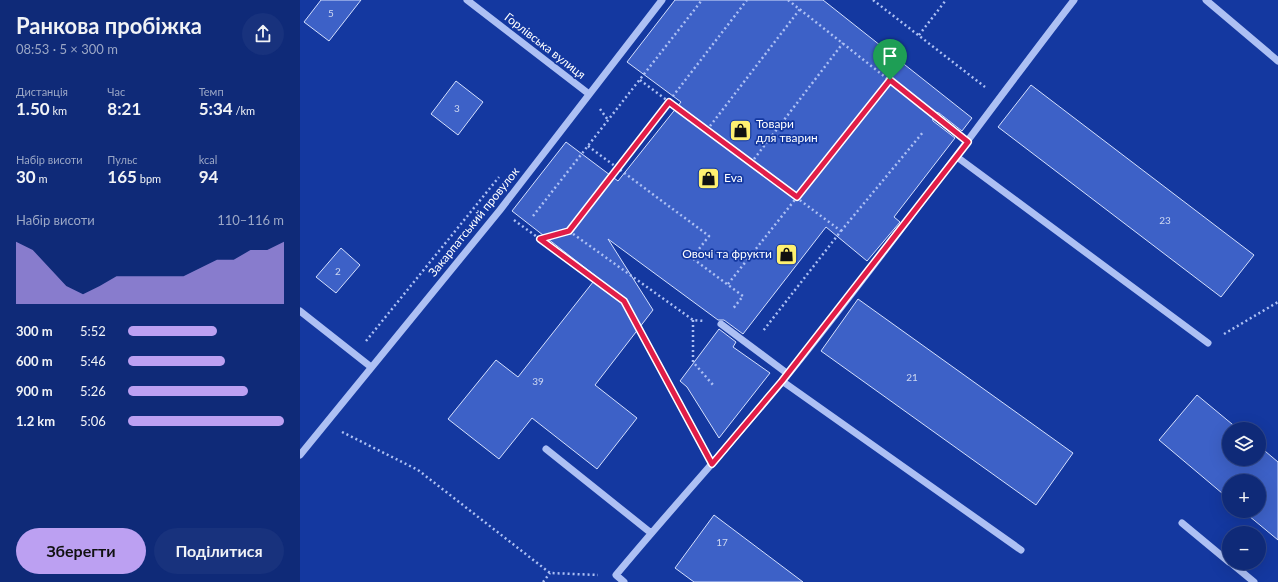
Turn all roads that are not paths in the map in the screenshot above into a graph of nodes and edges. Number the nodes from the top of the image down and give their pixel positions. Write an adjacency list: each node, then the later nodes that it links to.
1 (468, 0): 6 (street, Горлівська вулиця)
2 (662, 0): 6 (street, Закарпатський провулок)
3 (1074, 0): 8 (street)
4 (1206, 0): 5 (street)
5 (1278, 61)
6 (589, 94): 13 (street, Закарпатський провулок)
7 (936, 117): 8 (street)
8 (968, 142): 9 (street)
9 (957, 157): 12 (street); 14 (street)
10 (300, 311): 13 (street)
11 (721, 324): 14 (street)
12 (1208, 344)
13 (371, 367): 17 (street, Закарпатський провулок)
14 (788, 374): 15 (street)
15 (782, 381): 19 (street); 20 (street)
16 (546, 449): 19 (street)
17 (300, 455)
18 (1182, 523): 21 (street)
19 (651, 533): 23 (street)
20 (1021, 550)
21 (1222, 556)
22 (1240, 570): 24 (street)
23 (624, 582)
24 (1254, 582)

